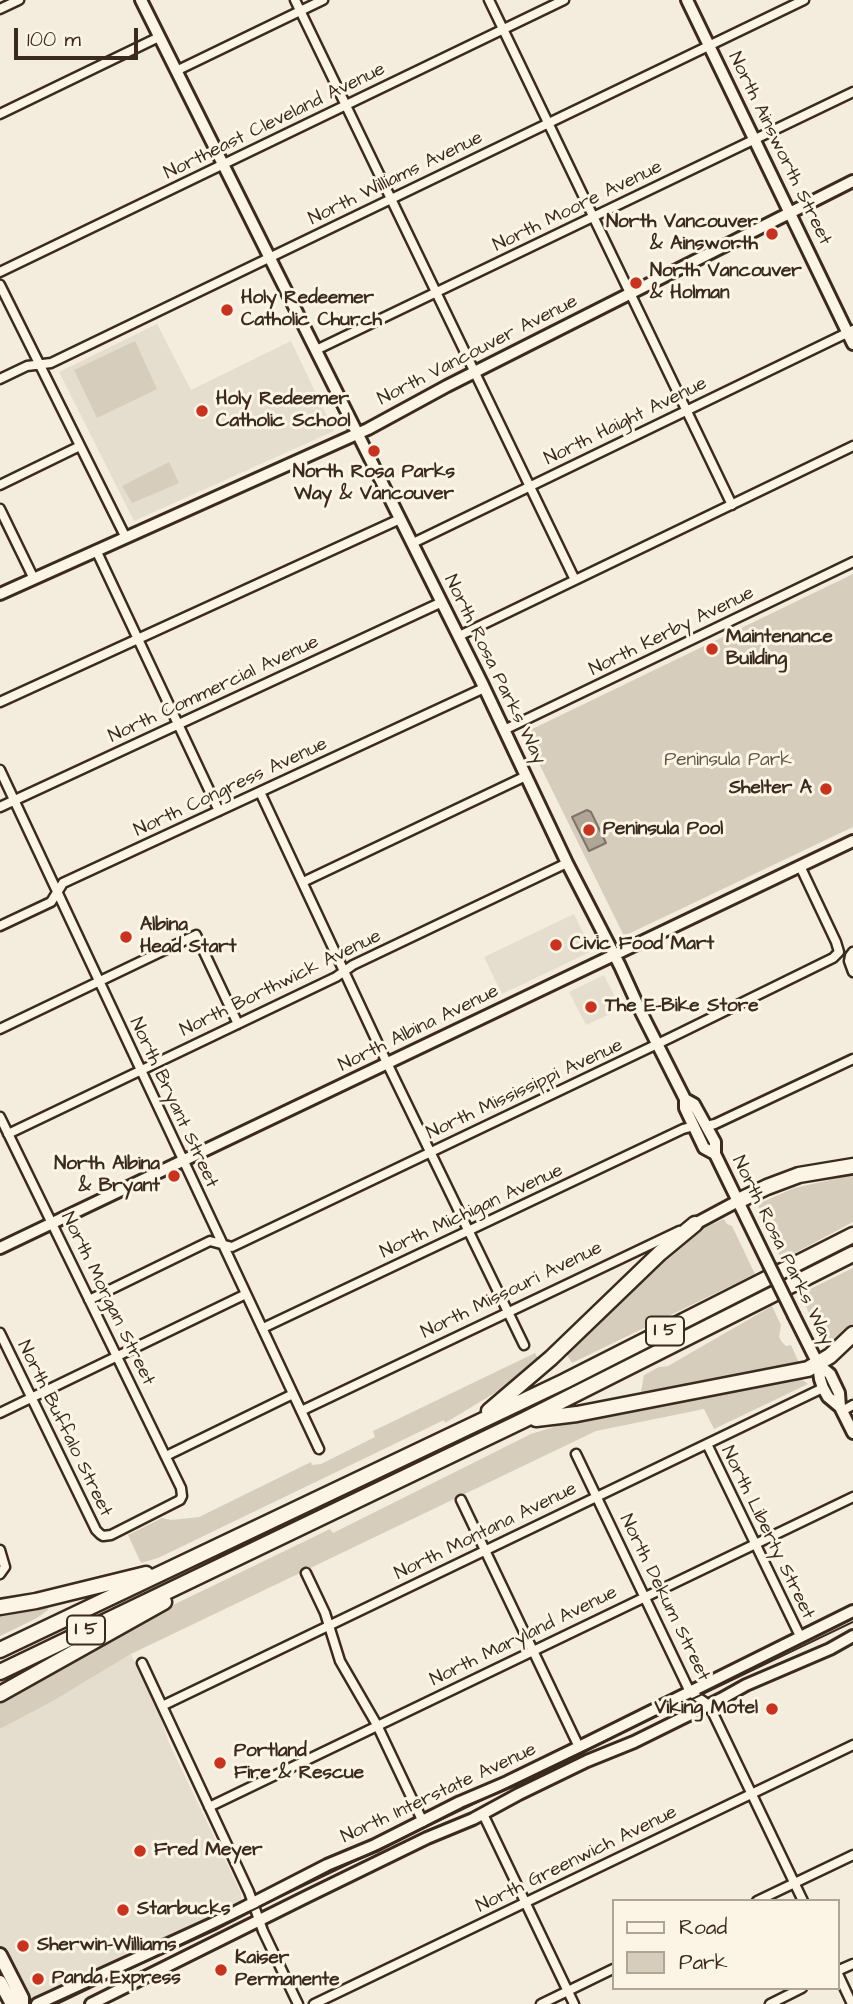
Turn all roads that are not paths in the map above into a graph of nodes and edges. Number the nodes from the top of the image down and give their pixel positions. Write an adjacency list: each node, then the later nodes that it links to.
1 (19, 0): 9 (street)
2 (141, 0): 12 (street, North Rosa Parks Way)
3 (295, 0): 10 (street)
4 (323, 0): 10 (street)
5 (489, 0): 11 (street)
6 (564, 0): 11 (street, Northeast Cleveland Avenue)
7 (687, 0): 13 (street, North Ainsworth Street)
8 (804, 0): 13 (street, North Williams Avenue)
9 (0, 9)
10 (301, 11): 14 (street); 16 (street)
11 (503, 29): 16 (street, Northeast Cleveland Avenue); 18 (street)
12 (159, 37): 14 (street, North Rosa Parks Way); 17 (street)
13 (709, 46): 18 (street, North Williams Avenue); 19 (street, North Ainsworth Street)
14 (176, 71): 20 (street, North Rosa Parks Way)
15 (853, 92): 19 (street, North Moore Avenue)
16 (346, 105): 20 (street, Northeast Cleveland Avenue); 22 (street)
17 (0, 114)
18 (548, 123): 22 (street, North Williams Avenue); 24 (street)
19 (755, 140): 23 (street, North Ainsworth Street); 24 (street, North Moore Avenue)
20 (222, 165): 25 (street, North Rosa Parks Way); 26 (street, Northeast Cleveland Avenue)
21 (853, 181): 23 (street, North Vancouver Avenue)
22 (391, 199): 25 (street, North Williams Avenue); 28 (street)
23 (790, 213): 29 (street, North Vancouver Avenue); 30 (street, North Ainsworth Street)
24 (593, 218): 28 (street, North Moore Avenue); 29 (street)
25 (270, 258): 32 (street, North Rosa Parks Way); 33 (street, North Williams Avenue)
26 (0, 272)
27 (0, 285): 33 (street)
28 (436, 293): 32 (street, North Moore Avenue); 34 (street)
29 (630, 293): 34 (street, North Vancouver Avenue); 36 (street)
30 (850, 331): 31 (street, North Ainsworth Street); 36 (street, North Haight Avenue)
31 (853, 344)
32 (316, 351): 37 (street, North Rosa Parks Way)
33 (40, 365): 35 (street, North Williams Avenue); 38 (street)
34 (475, 372): 37 (street, North Vancouver Avenue); 41 (street)
35 (0, 380)
36 (687, 411): 41 (street, North Haight Avenue); 42 (street)
37 (357, 434): 44 (street, North Rosa Parks Way); 45 (street, North Vancouver Avenue)
38 (80, 446): 40 (street); 45 (street)
39 (853, 446): 42 (street)
40 (0, 485)
41 (530, 486): 46 (street, North Haight Avenue); 50 (street)
42 (732, 505): 50 (street)
43 (0, 509): 49 (street)
44 (400, 519): 46 (street, North Rosa Parks Way); 54 (street)
45 (125, 537): 47 (street, North Vancouver Avenue)
46 (413, 543): 52 (street, North Rosa Parks Way)
47 (96, 550): 49 (street, North Vancouver Avenue); 54 (street)
48 (853, 562): 58 (street, North Kerby Avenue)
49 (34, 579): 51 (street, North Vancouver Avenue)
50 (575, 580): 53 (street)
51 (0, 594)
52 (442, 602): 53 (street, North Rosa Parks Way); 57 (street, North Commercial Avenue)
53 (459, 636): 55 (street, North Rosa Parks Way)
54 (138, 639): 56 (street); 57 (street)
55 (484, 688): 58 (street, North Rosa Parks Way); 61 (street, North Congress Avenue)
56 (0, 702)
57 (178, 724): 62 (street, North Commercial Avenue); 64 (street)
58 (505, 730): 60 (street, North Rosa Parks Way)
59 (0, 770): 62 (street, North Bryant Street)
60 (526, 776): 66 (street, North Rosa Parks Way); 68 (street)
61 (260, 792): 64 (street, North Congress Avenue); 68 (street)
62 (14, 800): 63 (street, North Commercial Avenue); 69 (street, North Bryant Street)
63 (0, 807)
64 (219, 811): 69 (street, North Congress Avenue)
65 (853, 841): 67 (street, North Albina Avenue)
66 (567, 863): 71 (street, North Rosa Parks Way); 73 (street, North Borthwick Avenue)
67 (800, 866): 71 (street, North Albina Avenue); 78 (street, North Mississippi Avenue)
68 (303, 882): 73 (street)
69 (57, 892): 70 (street, North Congress Avenue); 75 (street, North Bryant Street)
70 (0, 926)
71 (614, 954): 78 (street, North Rosa Parks Way); 80 (street, North Albina Avenue)
72 (851, 955): 74 (street)
73 (344, 972): 76 (street, North Borthwick Avenue); 80 (street)
74 (853, 972)
75 (99, 982): 76 (street); 77 (street); 81 (street, North Bryant Street)
76 (238, 1024): 81 (street, North Borthwick Avenue)
77 (0, 1029)
78 (657, 1044): 82 (street, North Rosa Parks Way); 87 (street, North Mississippi Avenue)
79 (853, 1059): 85 (street)
80 (387, 1063): 87 (street); 89 (street, North Albina Avenue)
81 (141, 1070): 86 (street, North Borthwick Avenue); 89 (street, North Bryant Street)
82 (685, 1098): 84 (street, North Rosa Parks Way); 85 (street, North Rosa Parks Way)
83 (0, 1117): 86 (street, North Morgan Street)
84 (694, 1126): 88 (street, North Rosa Parks Way); 94 (street, North Michigan Avenue)
85 (706, 1126): 88 (street, North Rosa Parks Way)
86 (8, 1134): 92 (street, North Morgan Street)
87 (430, 1152): 94 (street); 96 (street, North Mississippi Avenue)
88 (715, 1154): 91 (street, North Rosa Parks Way)
89 (183, 1161): 92 (street, North Albina Avenue); 96 (street, North Bryant Street)
90 (853, 1166): 91 (highway)
91 (738, 1201): 93 (street, North Missouri Avenue); 107 (street, North Rosa Parks Way, bridge)
92 (52, 1223): 97 (street, North Albina Avenue); 100 (street, North Morgan Street)
93 (695, 1224): 101 (street, North Missouri Avenue); 115 (highway)
94 (469, 1230): 101 (street); 102 (street, North Michigan Avenue)
95 (853, 1235): 115 (highway, I 5)
96 (223, 1245): 99 (street, North Bryant Street); 100 (street, North Mississippi Avenue)
97 (0, 1248)
98 (853, 1254): 114 (highway, I 5)
99 (246, 1294): 102 (street, North Bryant Street); 106 (street)
100 (89, 1300): 106 (street, North Morgan Street)
101 (508, 1312): 105 (street); 112 (street, North Missouri Avenue)
102 (263, 1328): 109 (street, North Bryant Street)
103 (0, 1333): 110 (street, North Buffalo Street)
104 (853, 1334): 107 (highway)
105 (524, 1345)
106 (117, 1357): 110 (street); 120 (street, North Morgan Street)
107 (818, 1364): 108 (street, North Rosa Parks Way); 111 (street, North Rosa Parks Way); 114 (highway)
108 (824, 1388): 111 (street, North Rosa Parks Way); 117 (street, North Montana Avenue)
109 (293, 1394): 112 (street, North Bryant Street); 120 (street)
110 (32, 1398): 113 (street); 121 (street, North Buffalo Street)
111 (845, 1408): 116 (street, North Rosa Parks Way)
112 (301, 1411): 118 (street, North Bryant Street)
113 (0, 1413)
114 (524, 1420): 131 (highway, I 5)
115 (475, 1423): 128 (highway, I 5)
116 (853, 1433)
117 (706, 1444): 122 (street, North Montana Avenue); 125 (street, North Liberty Street)
118 (319, 1449)
119 (576, 1454): 122 (street, North Dekum Street)
120 (166, 1456): 121 (street, North Morgan Street)
121 (182, 1496)
122 (597, 1497): 127 (street, North Montana Avenue); 132 (street, North Dekum Street)
123 (853, 1497): 125 (street, North Maryland Avenue)
124 (461, 1500): 127 (street)
125 (755, 1544): 132 (street, North Maryland Avenue); 136 (street, North Liberty Street)
126 (0, 1550): 129 (street)
127 (485, 1550): 135 (street, North Montana Avenue); 139 (street)
128 (178, 1565): 133 (highway); 138 (highway, I 5)
129 (3, 1570)
130 (306, 1573): 135 (street)
131 (171, 1589): 141 (highway, I 5); 143 (highway)
132 (644, 1597): 139 (street, North Maryland Avenue); 142 (street, North Dekum Street)
133 (0, 1607)
134 (853, 1611): 136 (street, North Interstate Avenue)
135 (329, 1626): 145 (street, North Montana Avenue); 146 (street)
136 (800, 1636): 142 (street, North Interstate Avenue)
137 (853, 1636): 144 (street, North Interstate Avenue)
138 (0, 1650)
139 (533, 1651): 146 (street, North Maryland Avenue); 148 (street)
140 (142, 1664): 145 (street)
141 (0, 1672)
142 (690, 1692): 144 (street, North Dekum Street); 148 (street, North Interstate Avenue)
143 (0, 1694)
144 (709, 1705): 149 (street, North Dekum Street); 151 (street, North Interstate Avenue)
145 (162, 1706): 150 (street)
146 (377, 1725): 150 (street, North Maryland Avenue); 152 (street)
147 (853, 1745): 149 (street, North Greenwich Avenue)
148 (579, 1747): 152 (street, North Interstate Avenue)
149 (752, 1794): 154 (street, North Dekum Street); 157 (street, North Greenwich Avenue)
150 (209, 1807): 158 (street)
151 (482, 1814): 157 (street); 159 (street, North Interstate Avenue)
152 (423, 1822): 158 (street, North Interstate Avenue)
153 (853, 1854): 154 (street)
154 (794, 1883): 155 (street); 156 (street, North Dekum Street)
155 (761, 1899)
156 (802, 1899)
157 (525, 1902): 165 (street); 171 (street, North Greenwich Avenue)
158 (253, 1903): 159 (street); 168 (street, North Interstate Avenue)
159 (260, 1920): 169 (street, North Interstate Avenue); 170 (street)
160 (0, 1955): 167 (main road)
161 (612, 1969): 165 (street)
162 (839, 1976): 175 (street)
163 (0, 1982): 166 (main road)
164 (798, 1990): 174 (street)
165 (568, 1991): 172 (street); 173 (street)
166 (12, 2004)
167 (22, 2004)
168 (37, 2004)
169 (91, 2004)
170 (298, 2004)
171 (314, 2004)
172 (541, 2004)
173 (574, 2004)
174 (770, 2004)
175 (852, 2004)

